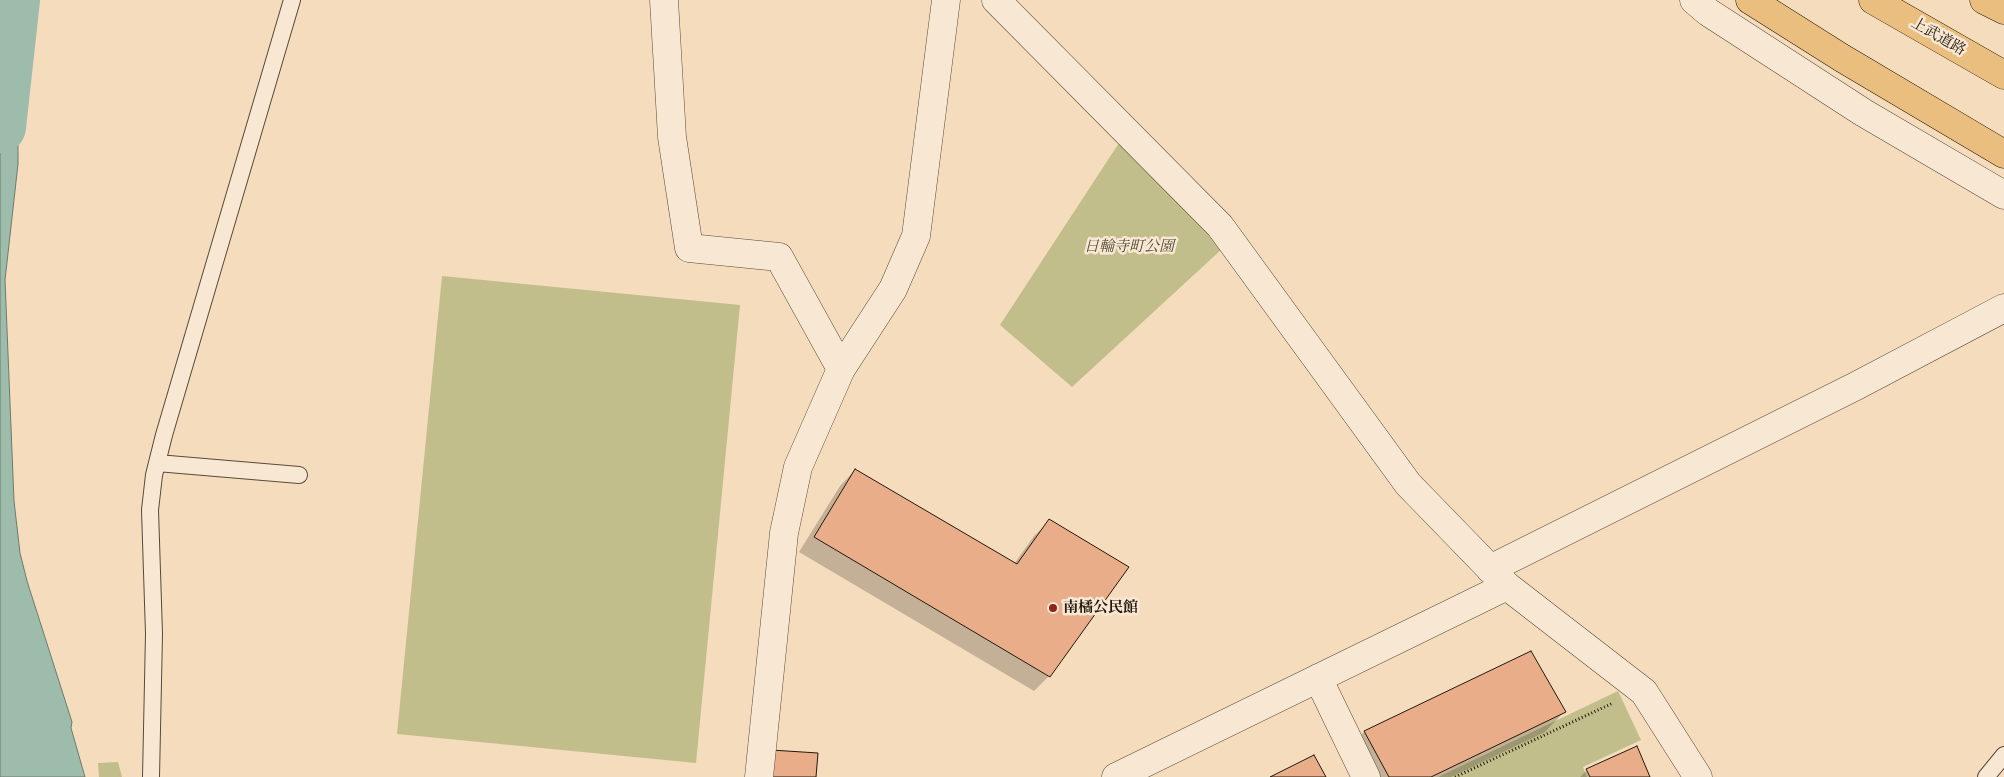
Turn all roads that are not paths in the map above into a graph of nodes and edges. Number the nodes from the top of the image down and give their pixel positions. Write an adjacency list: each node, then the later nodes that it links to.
1 (292, 0): 15 (lane)
2 (664, 0): 14 (street)
3 (946, 0): 14 (street)
4 (996, 0): 17 (street)
5 (1694, 0): 12 (street)
6 (1750, 0): 11 (highway)
7 (1873, 0): 10 (highway, 上武道路)
8 (1984, 0): 9 (highway)
9 (2004, 10)
10 (2004, 75)
11 (2004, 154)
12 (2004, 195)
13 (2004, 308): 17 (street)
14 (841, 369): 21 (street)
15 (157, 463): 16 (lane); 20 (lane)
16 (299, 475)
17 (1499, 577): 18 (street); 24 (street)
18 (1318, 678): 22 (street); 23 (street)
19 (2004, 756): 25 (lane)
20 (151, 777)
21 (759, 777)
22 (1116, 777)
23 (1366, 777)
24 (1698, 777)
25 (1986, 777)

